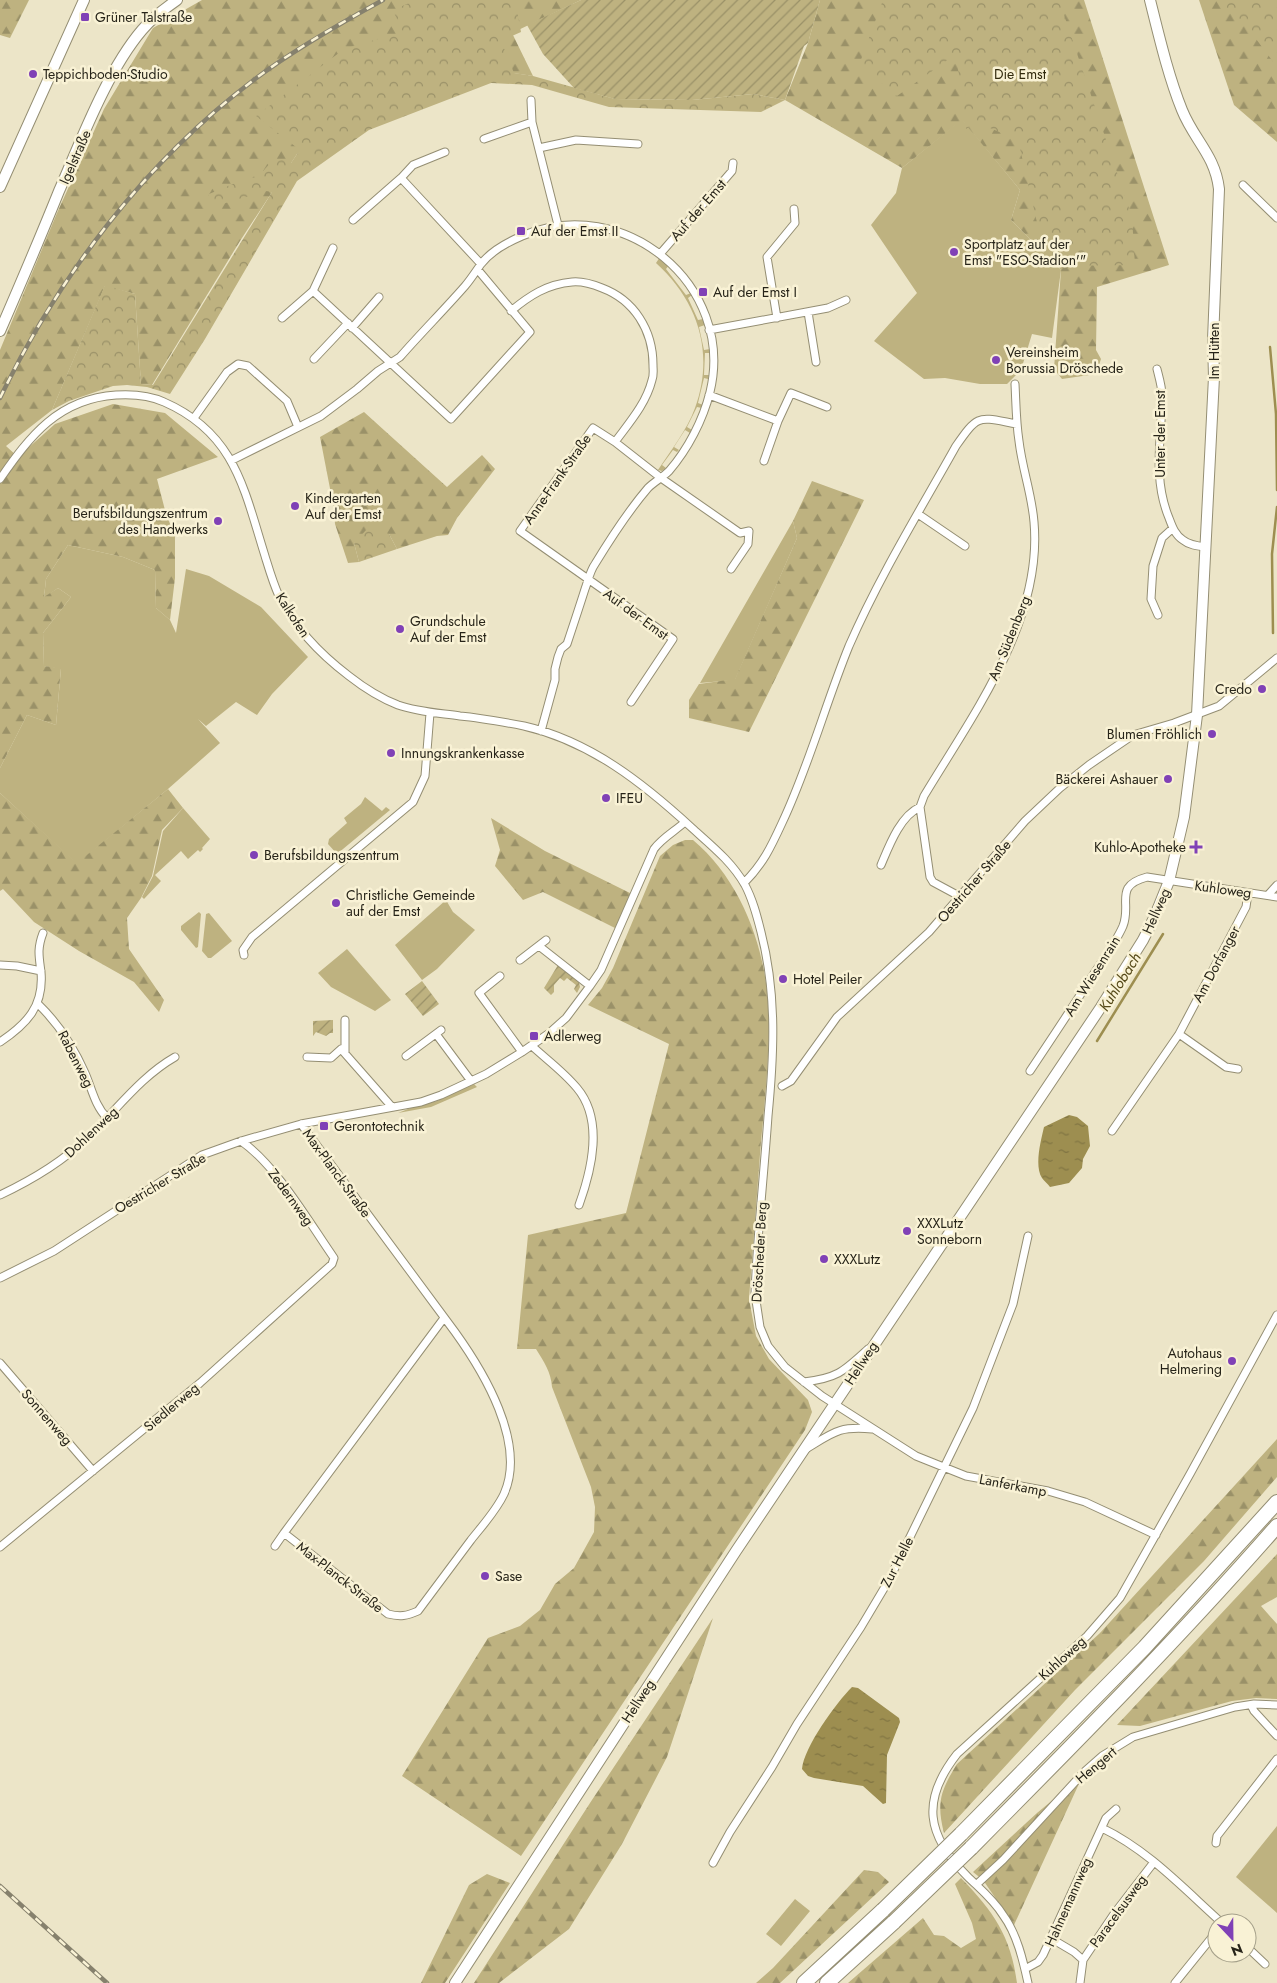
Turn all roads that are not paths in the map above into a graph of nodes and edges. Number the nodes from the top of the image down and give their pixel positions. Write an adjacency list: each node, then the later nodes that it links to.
1 (84, 0): 13 (street)
2 (177, 0): 30 (street, Igelstraße)
3 (1150, 0): 50 (street, Im Hütten)
4 (531, 100): 5 (street)
5 (532, 122): 6 (street); 8 (street)
6 (484, 139)
7 (638, 144): 8 (street)
8 (539, 148): 17 (street)
9 (445, 152): 11 (street)
10 (733, 163): 19 (street, Auf der Emst)
11 (401, 178): 16 (street); 20 (street)
12 (1243, 185): 15 (street)
13 (0, 187)
14 (794, 209): 27 (street)
15 (1277, 218)
16 (353, 220)
17 (558, 225): 19 (street, Auf der Emst); 20 (street, Auf der Emst)
18 (333, 248): 21 (street)
19 (660, 254): 29 (street, Auf der Emst)
20 (480, 267): 24 (street); 33 (street, Auf der Emst)
21 (313, 291): 26 (street); 28 (street)
22 (379, 297): 28 (street)
23 (846, 300): 25 (street)
24 (511, 311): 33 (street); 42 (street)
25 (808, 312): 27 (street); 32 (street)
26 (282, 318)
27 (777, 318): 29 (street)
28 (350, 325): 31 (street); 33 (street)
29 (709, 330): 36 (street, Auf der Emst)
30 (0, 331)
31 (314, 359)
32 (816, 362)
33 (390, 364): 41 (street, Auf der Emst)
34 (1157, 369): 48 (street, Unter der Emst)
35 (1015, 384): 40 (street, Am Südenberg)
36 (709, 395): 39 (street); 45 (street, Auf der Emst)
37 (827, 407): 39 (street)
38 (194, 418): 41 (street); 43 (street, Kalkofen); 46 (street, Kalkofen)
39 (778, 421): 44 (street)
40 (1017, 424): 47 (street); 59 (street, Am Südenberg)
41 (298, 427): 43 (street, Auf der Emst)
42 (615, 442): 45 (street, Anne-Frank-Straße); 52 (street, Anne-Frank-Straße)
43 (232, 460): 56 (street, Kalkofen)
44 (764, 461)
45 (661, 478): 51 (street); 52 (street, Auf der Emst)
46 (0, 480)
47 (918, 514): 49 (street); 63 (street)
48 (1173, 528): 50 (street, Unter der Emst); 53 (street)
49 (965, 546)
50 (1204, 547): 57 (street, Im Hütten)
51 (731, 569)
52 (588, 580): 55 (street, Auf der Emst); 58 (street, Auf der Emst)
53 (1158, 615)
54 (1277, 658): 57 (street, Oestricher Straße)
55 (631, 702)
56 (430, 713): 58 (street, Kalkofen); 72 (street)
57 (1196, 715): 62 (street, Hellweg); 67 (street, Oestricher Straße)
58 (541, 731): 60 (street, Kalkofen)
59 (920, 807): 61 (street, Am Südenberg); 67 (street)
60 (685, 822): 63 (street); 77 (street, Oestricher Straße)
61 (882, 865)
62 (1169, 880): 65 (street, Kuhloweg); 89 (street, Am Wiesenrain); 104 (street, Hellweg)
63 (744, 883): 106 (street, Dröscheder Berg)
64 (1277, 885): 66 (street)
65 (1248, 893): 66 (street, Kuhloweg); 80 (street, Am Dorfanger)
66 (1268, 895): 68 (street, Kuhloweg)
67 (959, 896): 91 (street, Oestricher Straße)
68 (1277, 897)
69 (43, 933): 75 (street)
70 (546, 940): 71 (street)
71 (539, 946): 73 (street); 77 (street)
72 (244, 955)
73 (520, 960)
74 (0, 965): 75 (street)
75 (41, 971): 78 (street)
76 (500, 976): 83 (street)
77 (590, 986): 82 (street, Oestricher Straße)
78 (38, 1004): 81 (street); 93 (street, Rabenweg)
79 (345, 1020): 84 (street)
80 (1179, 1034): 88 (street); 95 (street, Am Dorfanger)
81 (0, 1042)
82 (532, 1046): 83 (street, Oestricher Straße); 98 (street)
83 (522, 1052): 90 (street, Oestricher Straße)
84 (345, 1053): 87 (street); 92 (street)
85 (406, 1056): 90 (street)
86 (175, 1057): 93 (street, Dohlenweg)
87 (307, 1057)
88 (1238, 1069)
89 (1030, 1071)
90 (471, 1081): 92 (street, Oestricher Straße)
91 (782, 1086)
92 (392, 1107): 94 (street, Oestricher Straße)
93 (107, 1118): 97 (street, Dohlenweg)
94 (301, 1124): 96 (street, Oestricher Straße); 103 (street, Max-Planck-Straße)
95 (1112, 1131)
96 (241, 1141): 100 (street, Zedernweg); 101 (street, Oestricher Straße)
97 (0, 1195)
98 (579, 1205)
99 (1028, 1236): 110 (street, Zur Helle)
100 (334, 1258): 111 (street, Siedlerweg)
101 (0, 1278)
102 (1277, 1314): 115 (street, Kuhloweg)
103 (444, 1318): 114 (street, Max-Planck-Straße); 114 (street, Max-Planck-Straße)
104 (874, 1344): 106 (street); 107 (street, Hellweg)
105 (0, 1363): 111 (street, Sonnenweg)
106 (804, 1382): 107 (street, Dröscheder Berg)
107 (835, 1404): 108 (street, Lanferkamp); 109 (street, Hellweg)
108 (874, 1429): 109 (street, Lanferkamp); 110 (street, Lanferkamp)
109 (804, 1451): 135 (street, Hellweg)
110 (944, 1467): 115 (street, Lanferkamp); 126 (street, Zur Helle)
111 (93, 1471): 117 (street, Siedlerweg)
112 (1277, 1502): 136 (highway, bridge)
113 (1277, 1526): 137 (highway, bridge)
114 (284, 1533): 116 (street)
115 (1156, 1535): 127 (street, Kuhloweg)
116 (274, 1546)
117 (0, 1547)
118 (1251, 1704): 119 (street, Hengert); 120 (street); 127 (street, Hengert)
119 (1277, 1705)
120 (1277, 1736)
121 (1277, 1759): 124 (street)
122 (1116, 1809): 123 (street, Hahnemannweg)
123 (1102, 1828): 125 (street); 129 (street, Hahnemannweg)
124 (1216, 1843)
125 (1154, 1862): 128 (street); 132 (street, Paracelsusweg)
126 (713, 1863)
127 (977, 1884): 134 (street, Kuhloweg)
128 (1211, 1913)
129 (1052, 1939): 132 (street, Paracelsusweg); 134 (street, Hahnemannweg)
130 (1207, 1943): 140 (street)
131 (1257, 1956): 133 (street)
132 (1083, 1960): 139 (street, Paracelsusweg)
133 (1265, 1964)
134 (1025, 1969): 138 (street, Kuhloweg)
135 (455, 1983)
136 (804, 1983)
137 (827, 1983)
138 (1028, 1983)
139 (1080, 1983)
140 (1174, 1983)

